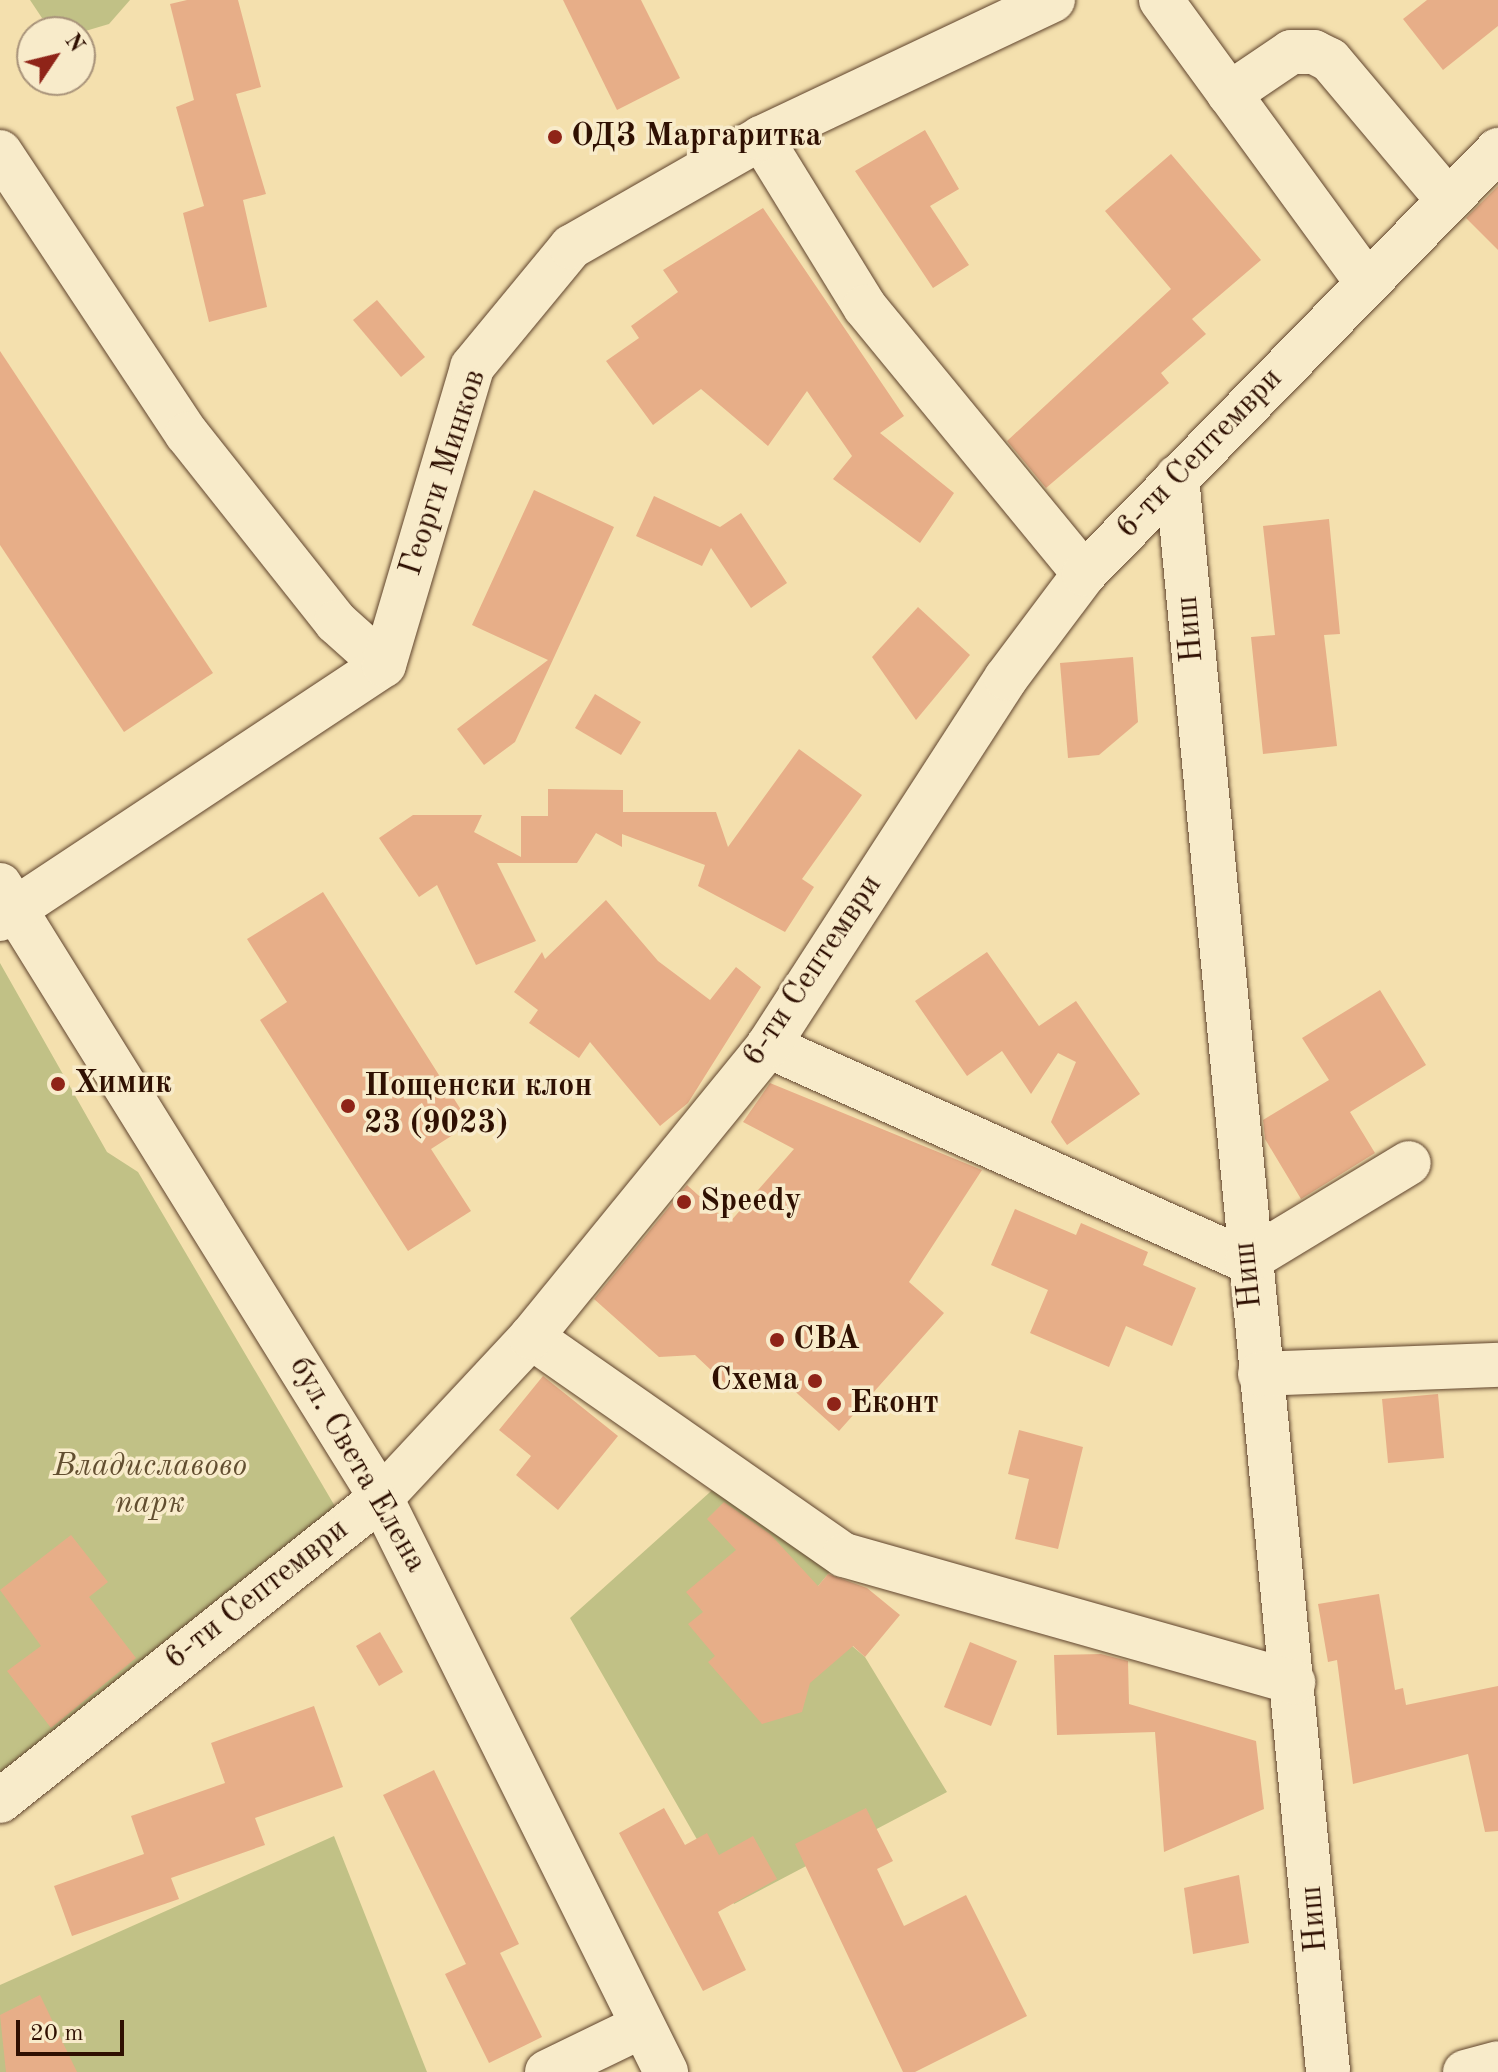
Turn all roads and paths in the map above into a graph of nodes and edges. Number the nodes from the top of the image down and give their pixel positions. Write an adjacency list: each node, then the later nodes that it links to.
1 (1053, 0): 4 (street, Георги Минков)
2 (1161, 0): 3 (street)
3 (1229, 94): 7 (street); 8 (street)
4 (761, 138): 10 (street); 11 (street, Георги Минков)
5 (1498, 150): 7 (street, 6-ти Септември)
6 (0, 152): 11 (street)
7 (1448, 200): 8 (street, 6-ти Септември)
8 (1367, 283): 9 (street, 6-ти Септември)
9 (1177, 477): 10 (street, 6-ти Септември); 15 (street, Ниш)
10 (1084, 574): 13 (street, 6-ти Септември)
11 (384, 665): 12 (street)
12 (5, 904): 19 (street, бул. Света Елена)
13 (768, 1046): 15 (street); 16 (street, 6-ти Септември)
14 (1409, 1163): 15 (street)
15 (1247, 1261): 18 (street, Ниш)
16 (531, 1337): 19 (street, 6-ти Септември); 20 (street)
17 (1498, 1365): 18 (street)
18 (1260, 1374): 20 (street, Ниш)
19 (381, 1498): 21 (street, 6-ти Септември); 22 (street, бул. Света Елена)
20 (1293, 1682): 25 (street, Ниш)
21 (0, 1801)
22 (642, 2026): 23 (street); 24 (street, бул. Света Елена)
23 (547, 2072)
24 (666, 2072)
25 (1328, 2072)

